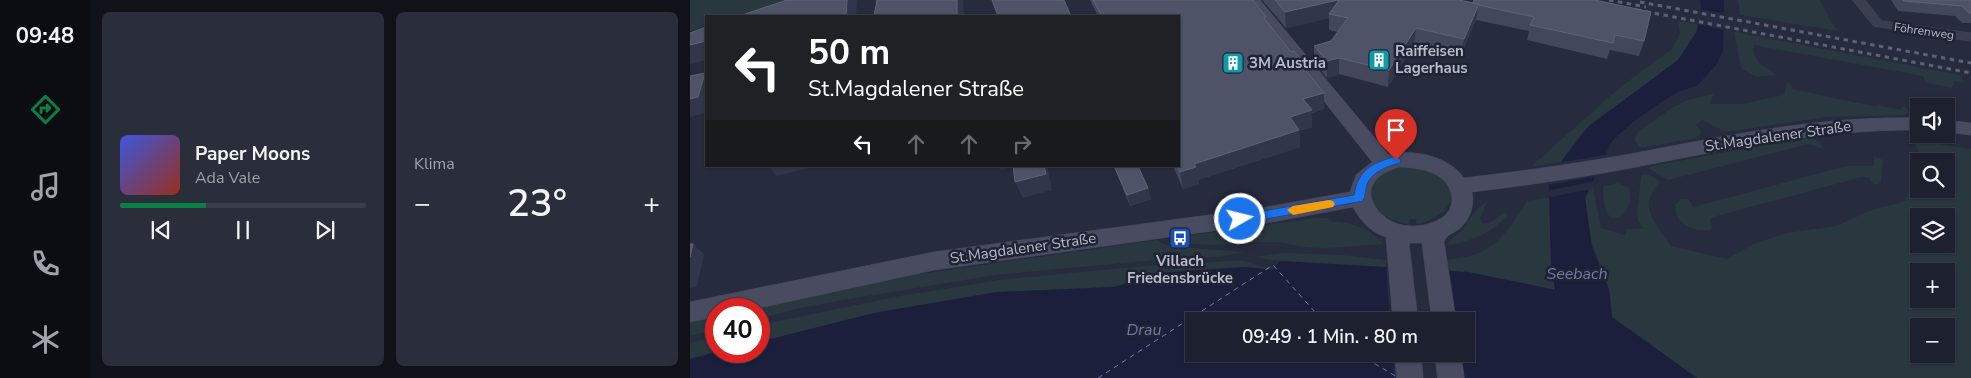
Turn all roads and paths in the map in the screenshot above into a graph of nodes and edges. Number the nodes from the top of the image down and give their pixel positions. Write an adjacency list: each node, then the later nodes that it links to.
1 (1252, 0): 7 (street)
2 (1859, 0): 3 (street, Föhrenweg)
3 (1971, 37)
4 (1910, 124): 8 (street, St.Magdalener Straße)
5 (1955, 127): 6 (street)
6 (1971, 130)
7 (1384, 163): 8 (street); 9 (street)
8 (1460, 186): 10 (street)
9 (1359, 198): 11 (street); 12 (street, St.Magdalener Straße)
10 (1434, 237): 11 (street); 14 (street)
11 (1398, 238): 13 (street)
12 (690, 312)
13 (1404, 312)
14 (1443, 312)
15 (1409, 362): 17 (street)
16 (1449, 362): 18 (street)
17 (1410, 378)
18 (1451, 378)

